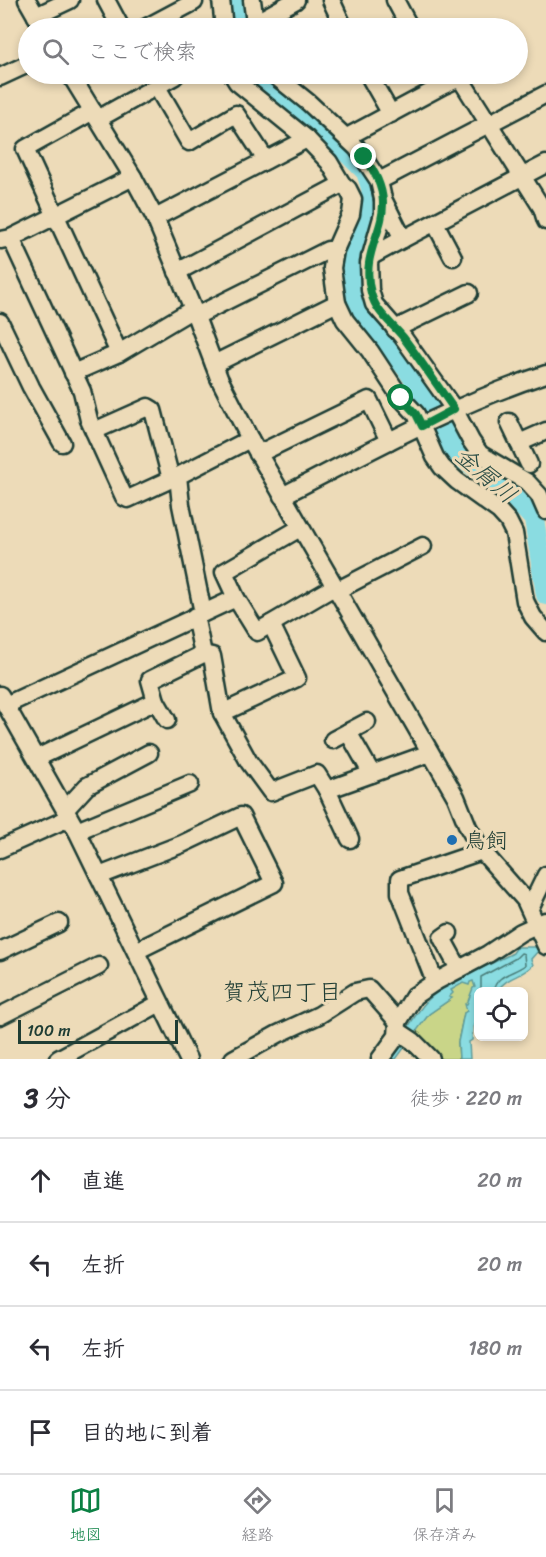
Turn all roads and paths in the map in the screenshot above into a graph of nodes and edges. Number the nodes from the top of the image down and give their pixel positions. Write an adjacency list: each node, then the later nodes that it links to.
1 (27, 0): 10 (street)
2 (70, 0): 11 (street)
3 (106, 0): 12 (street)
4 (192, 0): 13 (street)
5 (221, 0): 14 (street)
6 (252, 0): 15 (street)
7 (296, 0): 16 (street)
8 (331, 0): 17 (street)
9 (395, 0): 18 (street)
10 (38, 18)
11 (45, 18)
12 (116, 18)
13 (164, 18)
14 (223, 18)
15 (254, 18)
16 (268, 18)
17 (339, 18)
18 (405, 18)
19 (18, 69): 20 (street)
20 (0, 77)
21 (76, 84): 31 (street)
22 (162, 84): 28 (street)
23 (239, 84): 34 (street)
24 (285, 84): 33 (street)
25 (374, 84): 30 (street)
26 (432, 84): 30 (street)
27 (464, 84): 32 (street)
28 (157, 87): 31 (street); 35 (street)
29 (546, 94): 32 (street)
30 (391, 114): 33 (street)
31 (96, 115): 37 (street); 42 (street)
32 (488, 123): 38 (street); 39 (street)
33 (347, 137): 39 (street)
34 (307, 139): 35 (street); 40 (street)
35 (266, 160): 43 (street)
36 (546, 164): 38 (street)
37 (133, 177): 42 (street); 43 (street)
38 (522, 177): 44 (street); 45 (street)
39 (379, 181): 41 (street)
40 (342, 184): 48 (street); 51 (street)
41 (383, 199): 47 (street); 49 (street)
42 (56, 217): 46 (street); 57 (street)
43 (154, 218): 51 (street)
44 (546, 221)
45 (435, 223): 47 (street); 50 (street)
46 (6, 239): 59 (street)
47 (404, 239): 49 (street)
48 (335, 250): 53 (street); 54 (street)
49 (370, 257): 56 (street)
50 (453, 257)
51 (177, 272): 54 (street)
52 (469, 293): 56 (street)
53 (337, 303): 58 (street); 63 (street)
54 (194, 313): 57 (street); 58 (street)
55 (0, 322): 69 (street)
56 (395, 329): 61 (street)
57 (119, 353): 59 (street)
58 (214, 364): 66 (street)
59 (73, 373): 64 (street)
60 (546, 374): 61 (street)
61 (454, 409): 63 (street); 74 (street)
62 (508, 422): 68 (street)
63 (422, 426): 67 (street); 81 (street)
64 (94, 431): 72 (street); 72 (street)
65 (546, 431): 68 (street)
66 (250, 439): 70 (street); 72 (street)
67 (389, 441): 70 (street); 73 (street)
68 (519, 442): 71 (street)
69 (62, 443)
70 (258, 454): 73 (street)
71 (529, 464)
72 (174, 478): 79 (street)
73 (282, 496): 75 (street)
74 (546, 511)
75 (300, 528): 77 (street); 78 (street)
76 (423, 546): 77 (street)
77 (335, 589): 80 (street); 89 (street)
78 (236, 598): 79 (street); 80 (street)
79 (199, 615): 82 (street); 83 (street)
80 (271, 624): 85 (street)
81 (546, 632)
82 (203, 654): 84 (street); 85 (street)
83 (3, 700): 90 (street)
84 (156, 701): 86 (street); 90 (street)
85 (222, 713): 93 (street)
86 (167, 720)
87 (367, 722): 91 (street)
88 (149, 753): 94 (street)
89 (430, 753): 91 (street); 97 (street)
90 (37, 758): 94 (street)
91 (372, 774): 93 (street)
92 (190, 784): 94 (street)
93 (327, 790): 95 (street)
94 (70, 819): 96 (street); 99 (street)
95 (350, 839)
96 (0, 849)
97 (482, 851): 100 (street); 103 (street)
98 (546, 875): 100 (street)
99 (99, 876): 106 (street); 106 (street)
100 (530, 908): 102 (street)
101 (59, 923): 105 (street)
102 (541, 923): 104 (street); 108 (street)
103 (417, 936): 108 (street); 109 (street)
104 (546, 946)
105 (0, 951)
106 (136, 951): 110 (street)
107 (99, 966): 111 (street)
108 (459, 969): 109 (street)
109 (435, 982): 112 (street)
110 (160, 1003): 113 (street); 114 (street)
111 (0, 1016)
112 (398, 1027): 115 (street); 116 (street); 117 (street)
113 (58, 1059)
114 (188, 1059)
115 (233, 1059)
116 (380, 1059)
117 (431, 1059)

